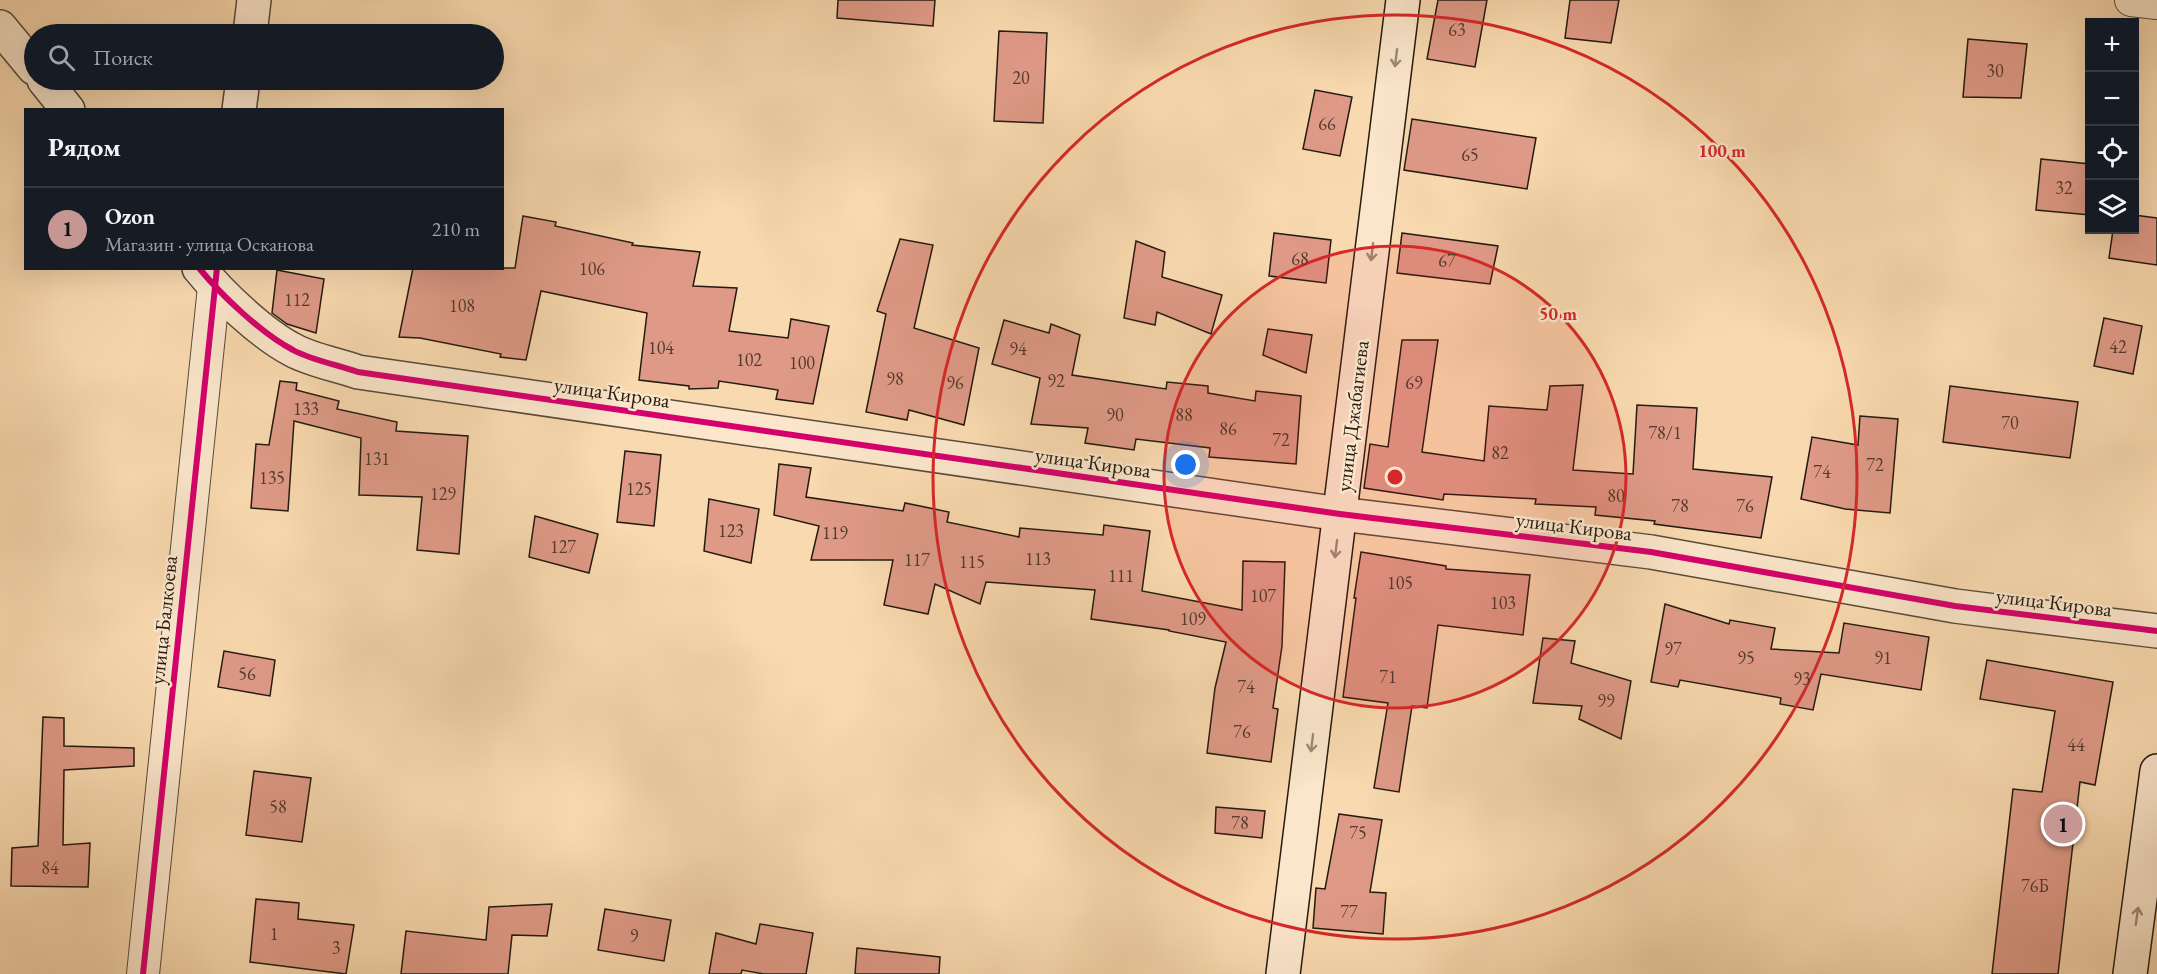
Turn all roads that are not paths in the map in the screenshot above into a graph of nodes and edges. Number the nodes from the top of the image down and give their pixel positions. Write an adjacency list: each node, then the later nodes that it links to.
1 (255, 0): 5 (street)
2 (1403, 0): 13 (street, улица Джабагиева, one-way to 13)
3 (2131, 0): 4 (street)
4 (2157, 3)
5 (251, 24)
6 (0, 27): 7 (street)
7 (24, 56)
8 (52, 90): 10 (street)
9 (242, 90): 11 (street)
10 (66, 108)
11 (239, 108)
12 (210, 275): 13 (street, улица Кирова); 16 (street, улица Балкоева)
13 (1340, 514): 14 (street, улица Кирова); 17 (street, улица Джабагиева, one-way to 17)
14 (2157, 631)
15 (2157, 771): 18 (street, one-way to 15)
16 (143, 974)
17 (1283, 974)
18 (2130, 974)

